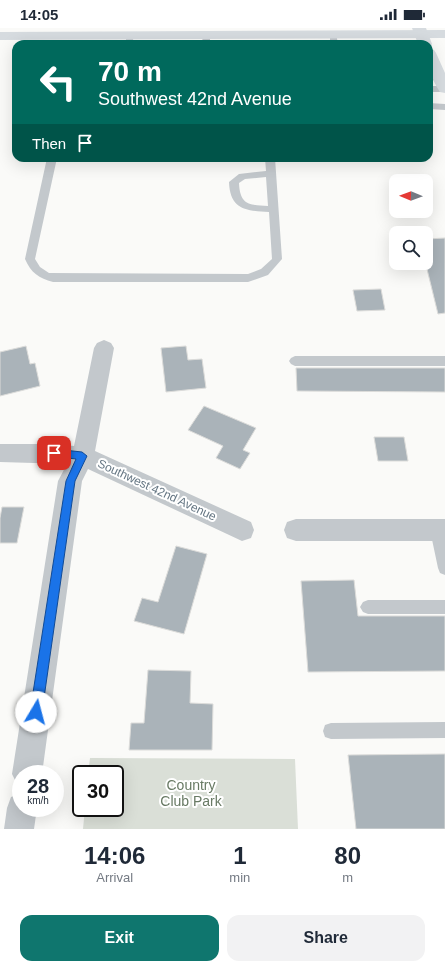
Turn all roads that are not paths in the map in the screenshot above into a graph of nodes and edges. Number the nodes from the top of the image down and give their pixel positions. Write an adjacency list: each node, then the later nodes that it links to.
1 (445, 34): 3 (main road)
2 (0, 36): 5 (main road)
3 (422, 36): 4 (main road)
4 (333, 39): 6 (main road)
5 (129, 40): 6 (main road)
6 (206, 40)
7 (433, 63): 8 (main road)
8 (441, 82)
9 (433, 106): 10 (lane)
10 (445, 107)
11 (51, 162): 14 (lane)
12 (270, 162): 13 (lane)
13 (271, 174): 14 (lane); 14 (lane)
14 (273, 209)
15 (104, 348): 19 (street)
16 (295, 361): 17 (lane)
17 (445, 361)
18 (0, 453): 19 (street, Southwest 42nd Avenue)
19 (82, 456): 20 (street, Southwest 42nd Avenue); 28 (street)
20 (242, 530)
21 (296, 530): 22 (street)
22 (441, 530): 23 (lane)
23 (445, 568)
24 (368, 607): 25 (lane)
25 (445, 607)
26 (445, 730): 27 (lane)
27 (331, 731)
28 (28, 765)
29 (21, 817): 30 (street)
30 (19, 829)

